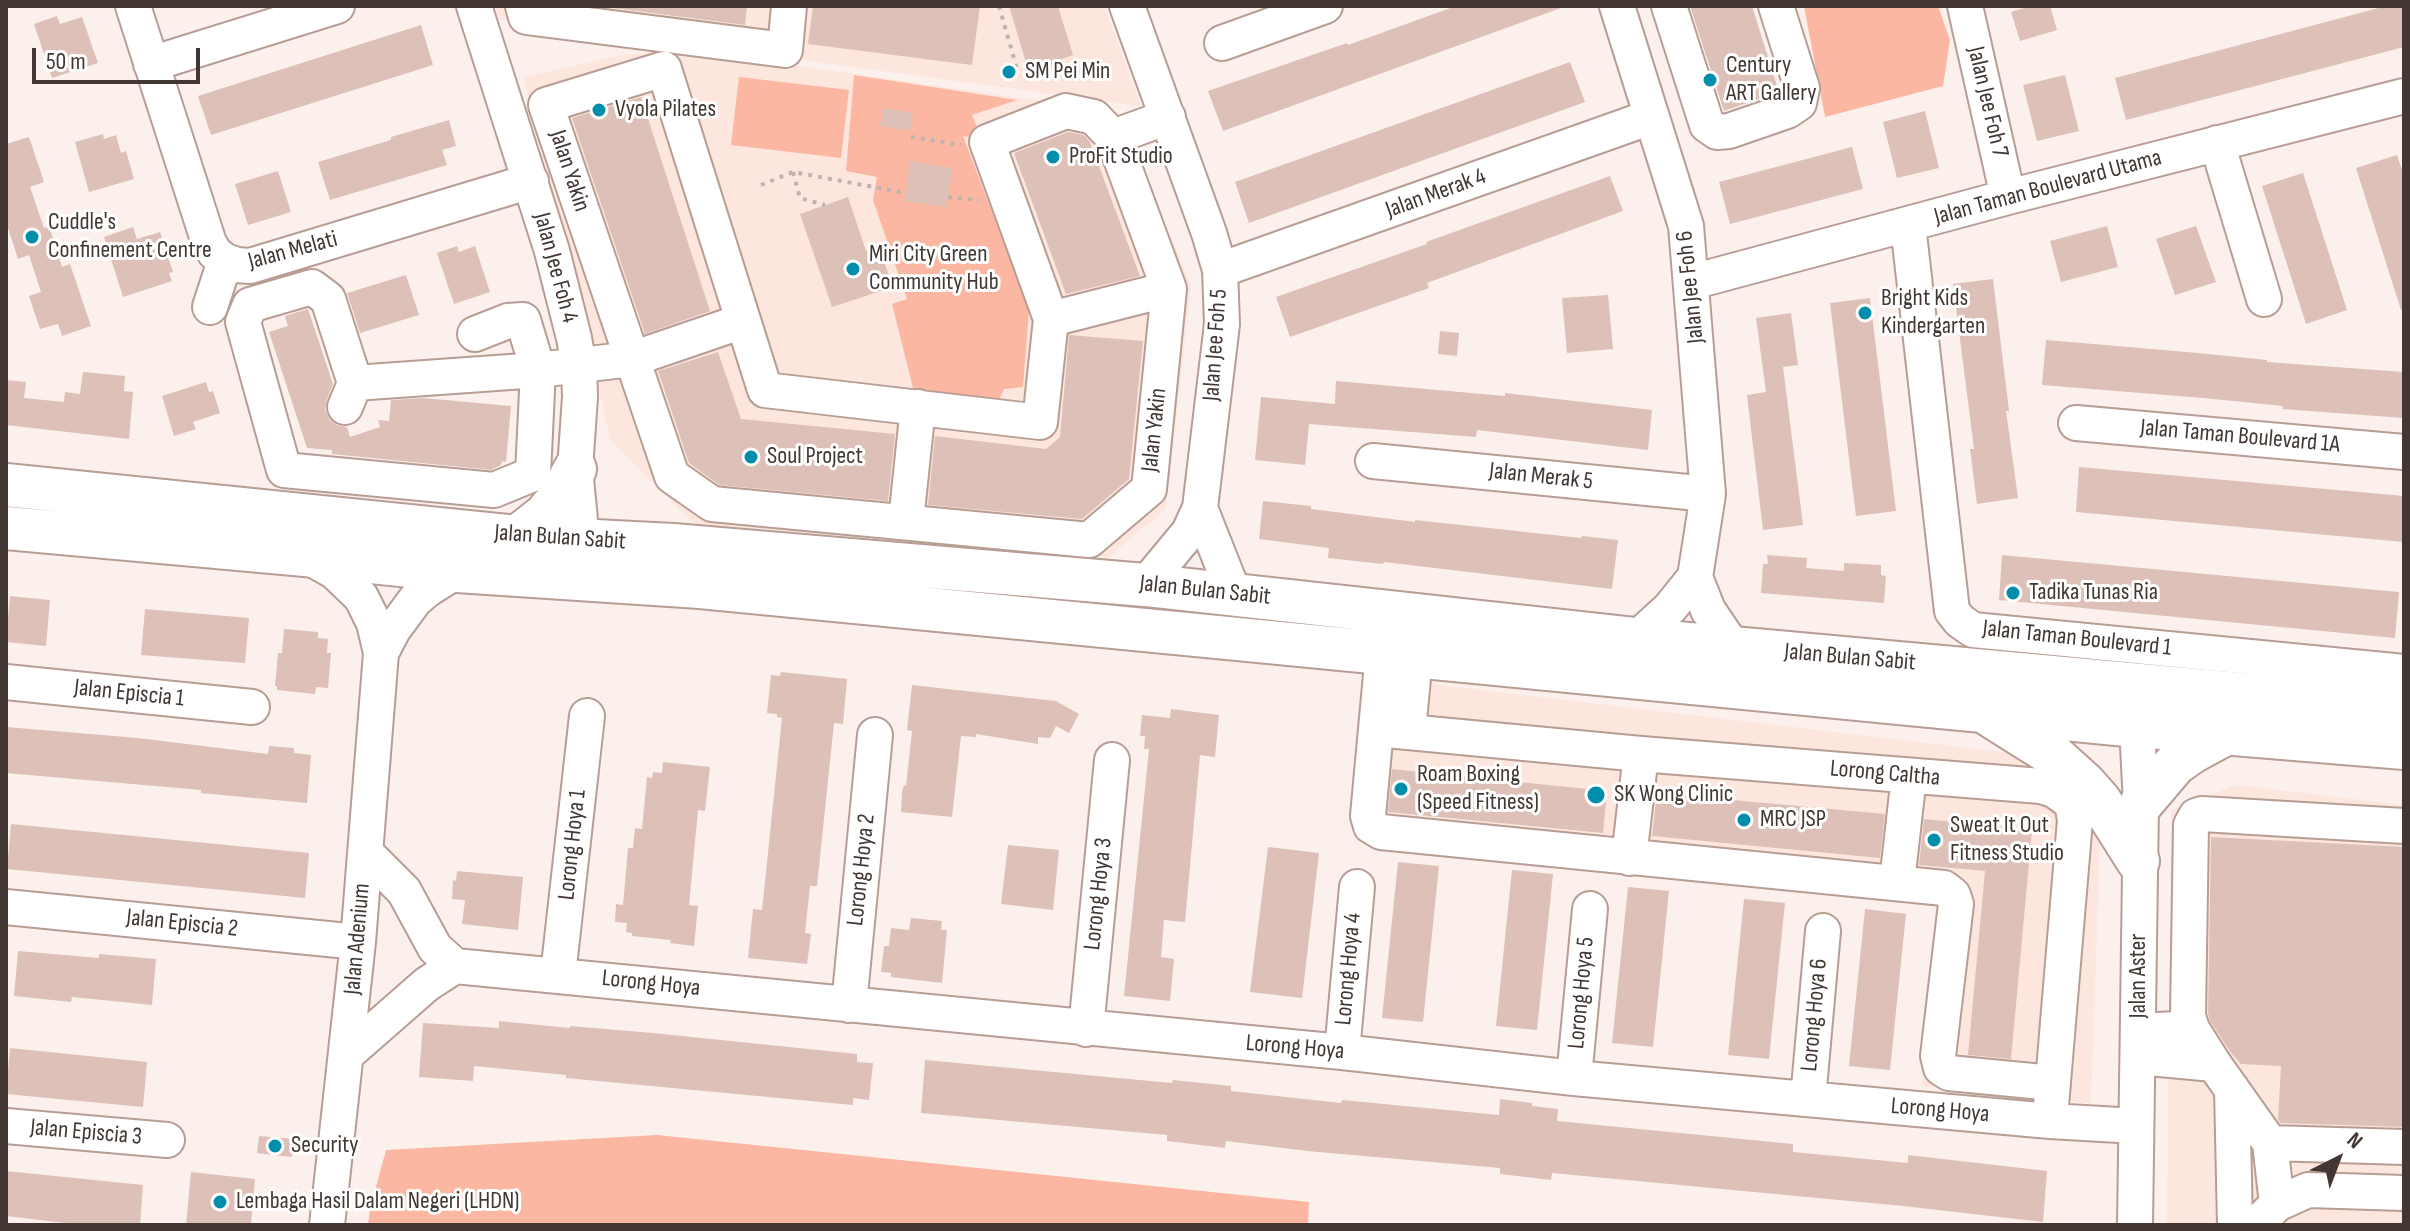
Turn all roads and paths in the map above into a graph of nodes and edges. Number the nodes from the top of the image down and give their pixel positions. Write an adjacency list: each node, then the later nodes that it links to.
1 (133, 6): 14 (street, Jalan Melati)
2 (337, 6): 14 (street)
3 (523, 6): 4 (street)
4 (789, 6)
5 (999, 6): 15 (path)
6 (1127, 6): 19 (street, Jalan Jee Foh 5)
7 (1325, 6): 13 (street)
8 (1617, 6): 21 (street, Jalan Jee Foh 6)
9 (1669, 6): 20 (street)
10 (1776, 6): 20 (street, Jalan Merak 4)
11 (1965, 6): 30 (street, Jalan Jee Foh 7)
12 (481, 8): 18 (street, Jalan Jee Foh 4)
13 (1222, 43)
14 (151, 64): 34 (street, Jalan Melati)
15 (1017, 69)
16 (2404, 96): 24 (street, Jalan Taman Boulevard Utama)
17 (546, 105): 18 (street); 42 (street, Jalan Yakin); 44 (street, Jalan Yakin)
18 (509, 114): 27 (street, Jalan Jee Foh 4)
19 (1168, 117): 23 (street); 35 (street, Jalan Jee Foh 5)
20 (1707, 125): 21 (street, Jalan Merak 4)
21 (1654, 127): 35 (street, Jalan Merak 4); 36 (street, Jalan Jee Foh 6)
22 (911, 137): 25 (path)
23 (1113, 137): 25 (street); 37 (street, Jalan Yakin)
24 (2217, 143): 30 (street, Jalan Taman Boulevard Utama); 39 (street)
25 (991, 150): 41 (street, Jalan Yakin)
26 (793, 172): 28 (path); 29 (path); 31 (path)
27 (531, 181): 33 (street, Jalan Melati); 45 (street, Jalan Jee Foh 4)
28 (761, 185)
29 (906, 193)
30 (2008, 197): 32 (street, Jalan Taman Boulevard Utama)
31 (825, 205)
32 (1908, 225): 36 (street, Jalan Taman Boulevard Utama); 71 (street, Jalan Taman Boulevard 1)
33 (277, 258): 34 (street, Jalan Melati); 38 (street)
34 (225, 261): 40 (street)
35 (1220, 270): 49 (street, Jalan Jee Foh 5)
36 (1692, 282): 55 (street, Jalan Jee Foh 6)
37 (1169, 289): 41 (street); 48 (street, Jalan Yakin)
38 (287, 294): 46 (street); 46 (street)
39 (2264, 299)
40 (210, 307)
41 (1051, 319): 47 (street, Jalan Yakin)
42 (743, 321): 44 (street); 47 (street, Jalan Yakin)
43 (475, 334): 46 (street)
44 (632, 359): 45 (street); 57 (street, Jalan Yakin)
45 (579, 366): 46 (street); 53 (street, Jalan Jee Foh 4)
46 (538, 370)
47 (918, 407): 57 (street)
48 (1157, 408): 49 (street); 57 (street, Jalan Yakin)
49 (1210, 419): 56 (street, Jalan Jee Foh 5)
50 (2076, 423): 51 (street, Jalan Taman Boulevard 1A)
51 (2404, 452)
52 (1373, 461): 55 (street, Jalan Merak 5)
53 (575, 469): 59 (main road); 60 (street, Jalan Jee Foh 4)
54 (6, 485): 59 (main road, Jalan Bulan Sabit)
55 (1708, 494): 63 (street, Jalan Jee Foh 6)
56 (1200, 508): 64 (street, Jalan Jee Foh 5); 66 (street, Jalan Jee Foh 5)
57 (906, 521)
58 (6, 528): 61 (main road, Jalan Bulan Sabit)
59 (517, 537): 60 (main road, Jalan Bulan Sabit)
60 (582, 540): 64 (main road, Jalan Bulan Sabit); 65 (main road)
61 (305, 555): 62 (main road, Jalan Bulan Sabit); 69 (street, Jalan Adenium)
62 (457, 571): 65 (main road, Jalan Bulan Sabit); 69 (street, Jalan Adenium)
63 (1695, 577): 67 (street); 68 (street)
64 (1145, 585): 66 (main road, Jalan Bulan Sabit)
65 (700, 587): 70 (main road, Jalan Bulan Sabit)
66 (1234, 594): 67 (main road, Jalan Bulan Sabit)
67 (1636, 639): 68 (main road, Jalan Bulan Sabit)
68 (1733, 647): 72 (main road, Jalan Bulan Sabit)
69 (381, 653): 89 (street, Jalan Adenium)
70 (1399, 655): 77 (main road, Jalan Bulan Sabit); 80 (street)
71 (2404, 672)
72 (2048, 676): 74 (main road, Jalan Bulan Sabit); 79 (main road)
73 (6, 682): 75 (street, Jalan Episcia 1)
74 (2216, 693): 76 (main road, Jalan Bulan Sabit); 79 (main road)
75 (252, 707)
76 (2404, 709)
77 (1982, 710): 79 (main road, Jalan Bulan Sabit); 91 (main road)
78 (587, 716): 99 (street, Lorong Hoya 1)
79 (2137, 726): 81 (main road, Jalan Bulan Sabit); 87 (street, Jalan Aster)
80 (1392, 731): 84 (street, Lorong Caltha); 90 (street)
81 (2227, 733): 83 (main road, Jalan Bulan Sabit); 87 (main road)
82 (875, 735): 100 (street, Lorong Hoya 2)
83 (2404, 748)
84 (1641, 754): 86 (street, Lorong Caltha); 90 (street)
85 (1112, 760): 102 (street, Lorong Hoya 3)
86 (1909, 776): 92 (street); 108 (street, Lorong Caltha)
87 (2141, 804): 91 (street, Jalan Aster)
88 (2404, 826): 101 (street)
89 (366, 853): 97 (street, Jalan Adenium); 98 (street)
90 (1629, 858): 92 (street)
91 (2138, 861): 103 (street, Jalan Aster)
92 (1897, 882): 108 (street)
93 (1357, 887): 104 (street, Lorong Hoya 4)
94 (6, 907): 97 (street, Jalan Episcia 2)
95 (1590, 909): 107 (street, Lorong Hoya 5)
96 (1823, 931): 109 (street, Lorong Hoya 6)
97 (358, 942): 105 (street, Jalan Adenium)
98 (455, 966): 99 (street, Lorong Hoya); 105 (street)
99 (558, 975): 100 (street, Lorong Hoya)
100 (849, 1005): 102 (street, Lorong Hoya)
101 (2188, 1016): 103 (street); 106 (street)
102 (1086, 1029): 104 (street, Lorong Hoya)
103 (2138, 1044): 106 (street); 112 (street, Jalan Aster)
104 (1342, 1052): 107 (street, Lorong Hoya)
105 (347, 1054): 118 (street, Jalan Adenium)
106 (2223, 1076): 114 (street); 120 (street)
107 (1574, 1078): 109 (street, Lorong Hoya)
108 (2053, 1083): 110 (street, Lorong Caltha)
109 (1808, 1099): 110 (street, Lorong Hoya)
110 (2050, 1121): 112 (street, Lorong Hoya)
111 (6, 1126): 113 (street, Jalan Episcia 3)
112 (2136, 1126): 119 (street, Jalan Aster)
113 (167, 1140)
114 (2270, 1143): 115 (street); 117 (street)
115 (2404, 1147)
116 (2404, 1193): 117 (street)
117 (2266, 1214)
118 (327, 1225)
119 (2135, 1225)
120 (2235, 1225)

